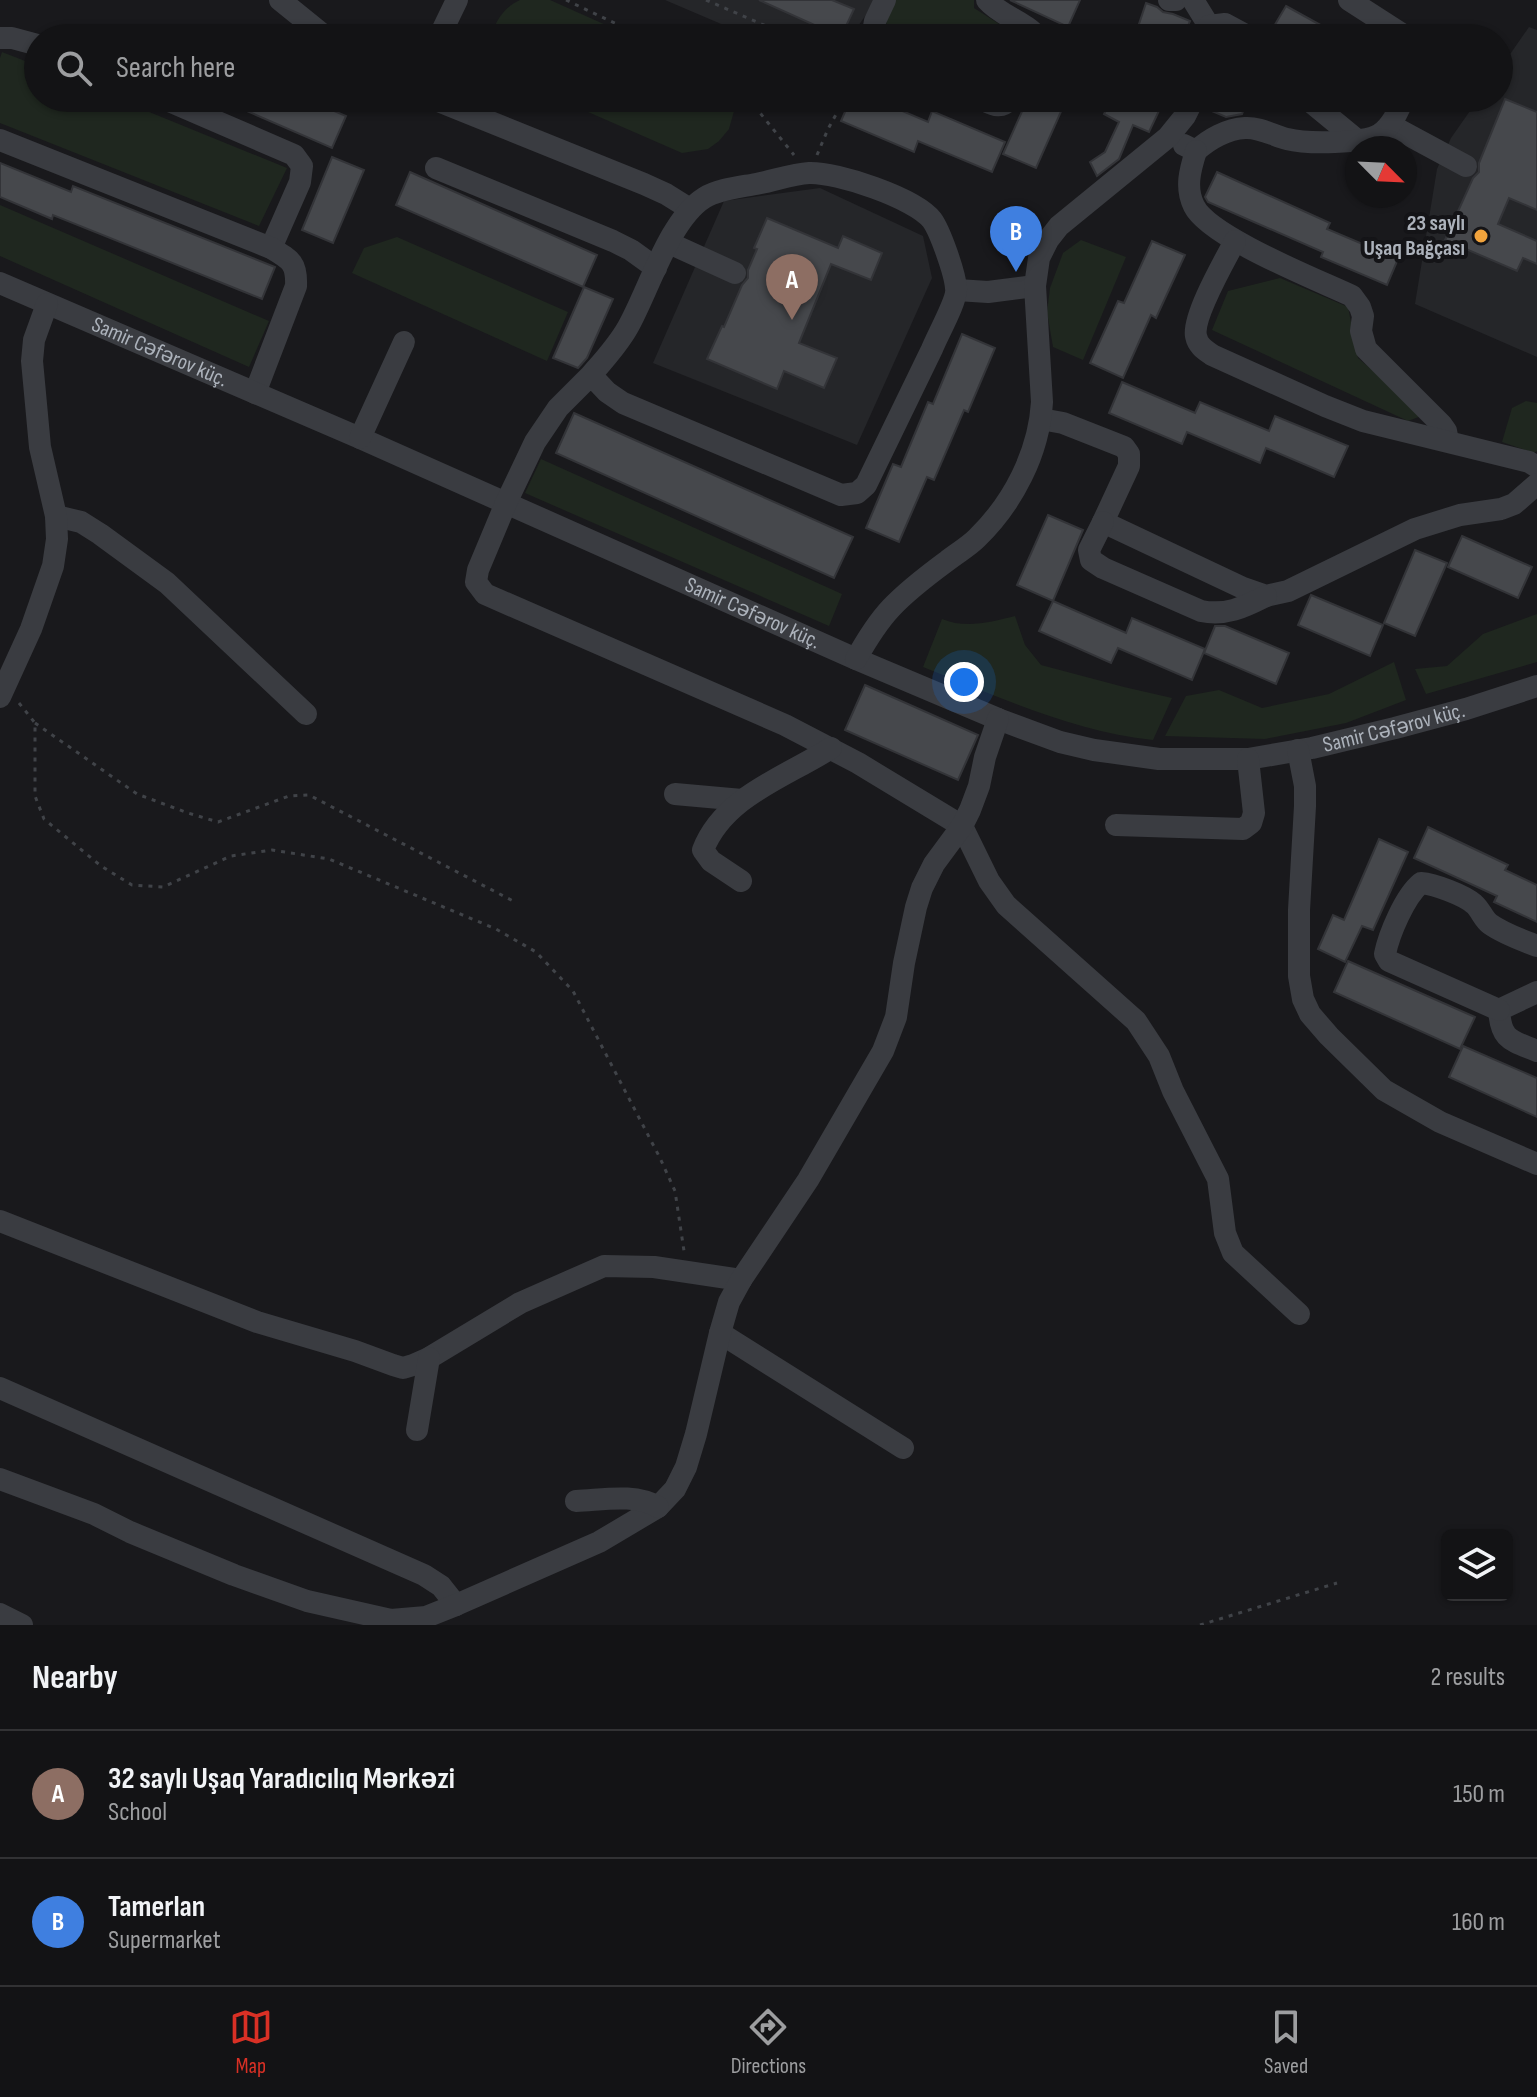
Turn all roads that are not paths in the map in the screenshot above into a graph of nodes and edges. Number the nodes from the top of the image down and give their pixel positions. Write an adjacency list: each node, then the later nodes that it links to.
1 (280, 0): 9 (street)
2 (457, 0): 10 (street)
3 (885, 0): 11 (street)
4 (987, 0): 12 (street)
5 (1169, 0): 6 (street)
6 (1176, 0)
7 (1193, 0): 13 (street)
8 (1349, 0): 14 (street)
9 (310, 24)
10 (445, 24)
11 (874, 24)
12 (1022, 24)
13 (1206, 24)
14 (1386, 24)
15 (0, 38): 16 (street)
16 (24, 41)
17 (194, 112): 34 (street)
18 (466, 112): 31 (street)
19 (1187, 112): 25 (street)
20 (1323, 112): 23 (street)
21 (1397, 112): 22 (street)
22 (1390, 125): 24 (street); 29 (street)
23 (1352, 136)
24 (1374, 136)
25 (1168, 137): 28 (street); 38 (street)
26 (0, 140): 34 (street)
27 (1345, 140): 28 (street)
28 (1196, 151): 32 (street)
29 (1466, 166)
30 (436, 168): 35 (street)
31 (690, 209): 33 (street); 39 (street)
32 (1235, 241): 46 (street); 46 (street)
33 (669, 243): 35 (street); 36 (street)
34 (271, 248): 43 (street)
35 (656, 268): 42 (street)
36 (735, 273)
37 (0, 283): 40 (street, Samir Cəfərov küç.)
38 (1035, 286): 39 (street); 44 (street)
39 (957, 290): 42 (street)
40 (47, 304): 43 (street, Samir Cəfərov küç.); 50 (street)
41 (404, 342): 45 (street)
42 (591, 375): 49 (street)
43 (255, 393): 45 (street, Samir Cəfərov küç.)
44 (1041, 419): 51 (street); 53 (street)
45 (360, 438): 49 (street, Samir Cəfərov küç.)
46 (1448, 441): 47 (street)
47 (1537, 467)
48 (1537, 484): 52 (street)
49 (506, 503): 53 (street, Samir Cəfərov küç.); 58 (street)
50 (56, 516): 55 (street); 56 (street)
51 (1103, 522): 52 (street); 52 (street)
52 (1266, 596)
53 (856, 659): 57 (street, Samir Cəfərov küç.)
54 (1537, 686): 59 (street, Samir Cəfərov küç.)
55 (3, 692)
56 (306, 714)
57 (998, 719): 60 (street, Samir Cəfərov küç.); 64 (street)
58 (831, 748): 62 (street); 64 (street)
59 (1298, 750): 60 (street, Samir Cəfərov küç.); 70 (street)
60 (1248, 759): 63 (street)
61 (675, 794): 62 (street)
62 (742, 800): 65 (street)
63 (1116, 825)
64 (962, 826): 72 (street); 73 (street)
65 (741, 881)
66 (1537, 946): 68 (street)
67 (1537, 992): 68 (street)
68 (1499, 1010): 69 (street)
69 (1537, 1051)
70 (1537, 1164)
71 (0, 1221): 75 (street)
72 (741, 1280): 74 (street); 75 (street)
73 (1299, 1314)
74 (720, 1333): 78 (street); 81 (street)
75 (429, 1358): 77 (street)
76 (0, 1388): 82 (street)
77 (417, 1430)
78 (903, 1448)
79 (0, 1479): 82 (street)
80 (576, 1501): 81 (street)
81 (658, 1507): 82 (street)
82 (456, 1605)
83 (0, 1614): 84 (street)
84 (22, 1625)

